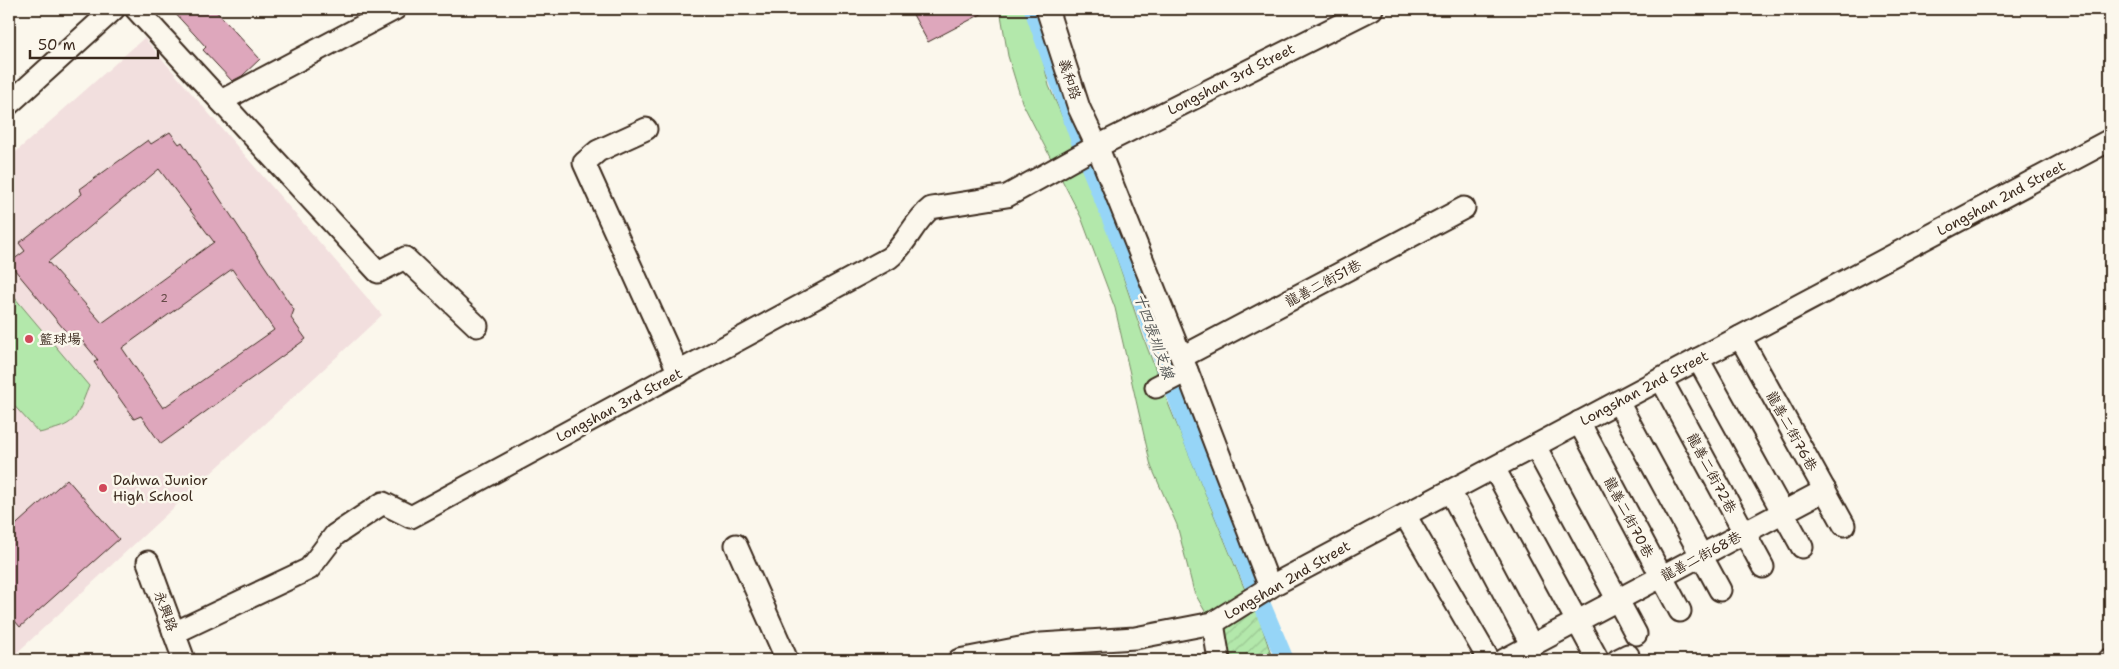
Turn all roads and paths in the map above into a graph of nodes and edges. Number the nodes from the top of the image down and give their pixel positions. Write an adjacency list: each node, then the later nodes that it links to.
1 (114, 9): 7 (street)
2 (136, 9): 6 (street)
3 (395, 9): 6 (street)
4 (1047, 9): 10 (street, 義和路)
5 (1372, 9): 10 (street, Longshan 3rd Street)
6 (221, 101): 12 (street)
7 (9, 104)
8 (646, 130): 16 (street)
9 (2110, 140): 13 (street, Longshan 2nd Street)
10 (1094, 148): 15 (street); 16 (street, Longshan 3rd Street)
11 (1464, 208): 15 (street, 龍善二街51巷)
12 (477, 326)
13 (1740, 337): 14 (street, Longshan 2nd Street); 23 (street, 龍善二街76巷)
14 (1698, 360): 17 (street, Longshan 2nd Street); 25 (street)
15 (1185, 364): 18 (street, 龍善二街51巷); 35 (street)
16 (679, 373): 41 (street, Longshan 3rd Street)
17 (1661, 379): 19 (street, Longshan 2nd Street); 28 (street, 龍善二街72巷)
18 (1156, 387)
19 (1618, 402): 20 (street, Longshan 2nd Street); 31 (street)
20 (1579, 422): 21 (street, Longshan 2nd Street); 34 (street, 龍善二街70巷)
21 (1536, 446): 22 (street, Longshan 2nd Street); 37 (street)
22 (1494, 468): 24 (street, Longshan 2nd Street); 39 (street)
23 (1825, 490): 25 (street, 龍善二街68巷); 27 (street, 龍善二街76巷)
24 (1450, 491): 26 (street, Longshan 2nd Street); 43 (street)
25 (1783, 512): 28 (street, 龍善二街68巷); 30 (street)
26 (1406, 515): 35 (street, Longshan 2nd Street); 48 (street)
27 (1844, 525)
28 (1744, 533): 31 (street, 龍善二街68巷); 33 (street, 龍善二街72巷)
29 (736, 545): 45 (street)
30 (1802, 547)
31 (1702, 556): 34 (street, 龍善二街68巷); 36 (street)
32 (148, 562): 41 (street, 永興路)
33 (1763, 568)
34 (1662, 577): 37 (street, 龍善二街68巷); 38 (street, 龍善二街70巷)
35 (1270, 587): 40 (street, Longshan 2nd Street)
36 (1720, 590)
37 (1618, 600): 39 (street, 龍善二街68巷); 42 (street)
38 (1680, 611)
39 (1578, 621): 43 (street, 龍善二街68巷); 50 (street)
40 (1213, 624): 46 (street); 47 (street, Longshan 2nd Street)
41 (174, 634): 44 (street, 永興路)
42 (1636, 634)
43 (1532, 646): 49 (street, 龍善二街68巷)
44 (184, 660)
45 (787, 660)
46 (959, 660)
47 (1219, 660)
48 (1489, 660)
49 (1504, 660)
50 (1598, 660)

